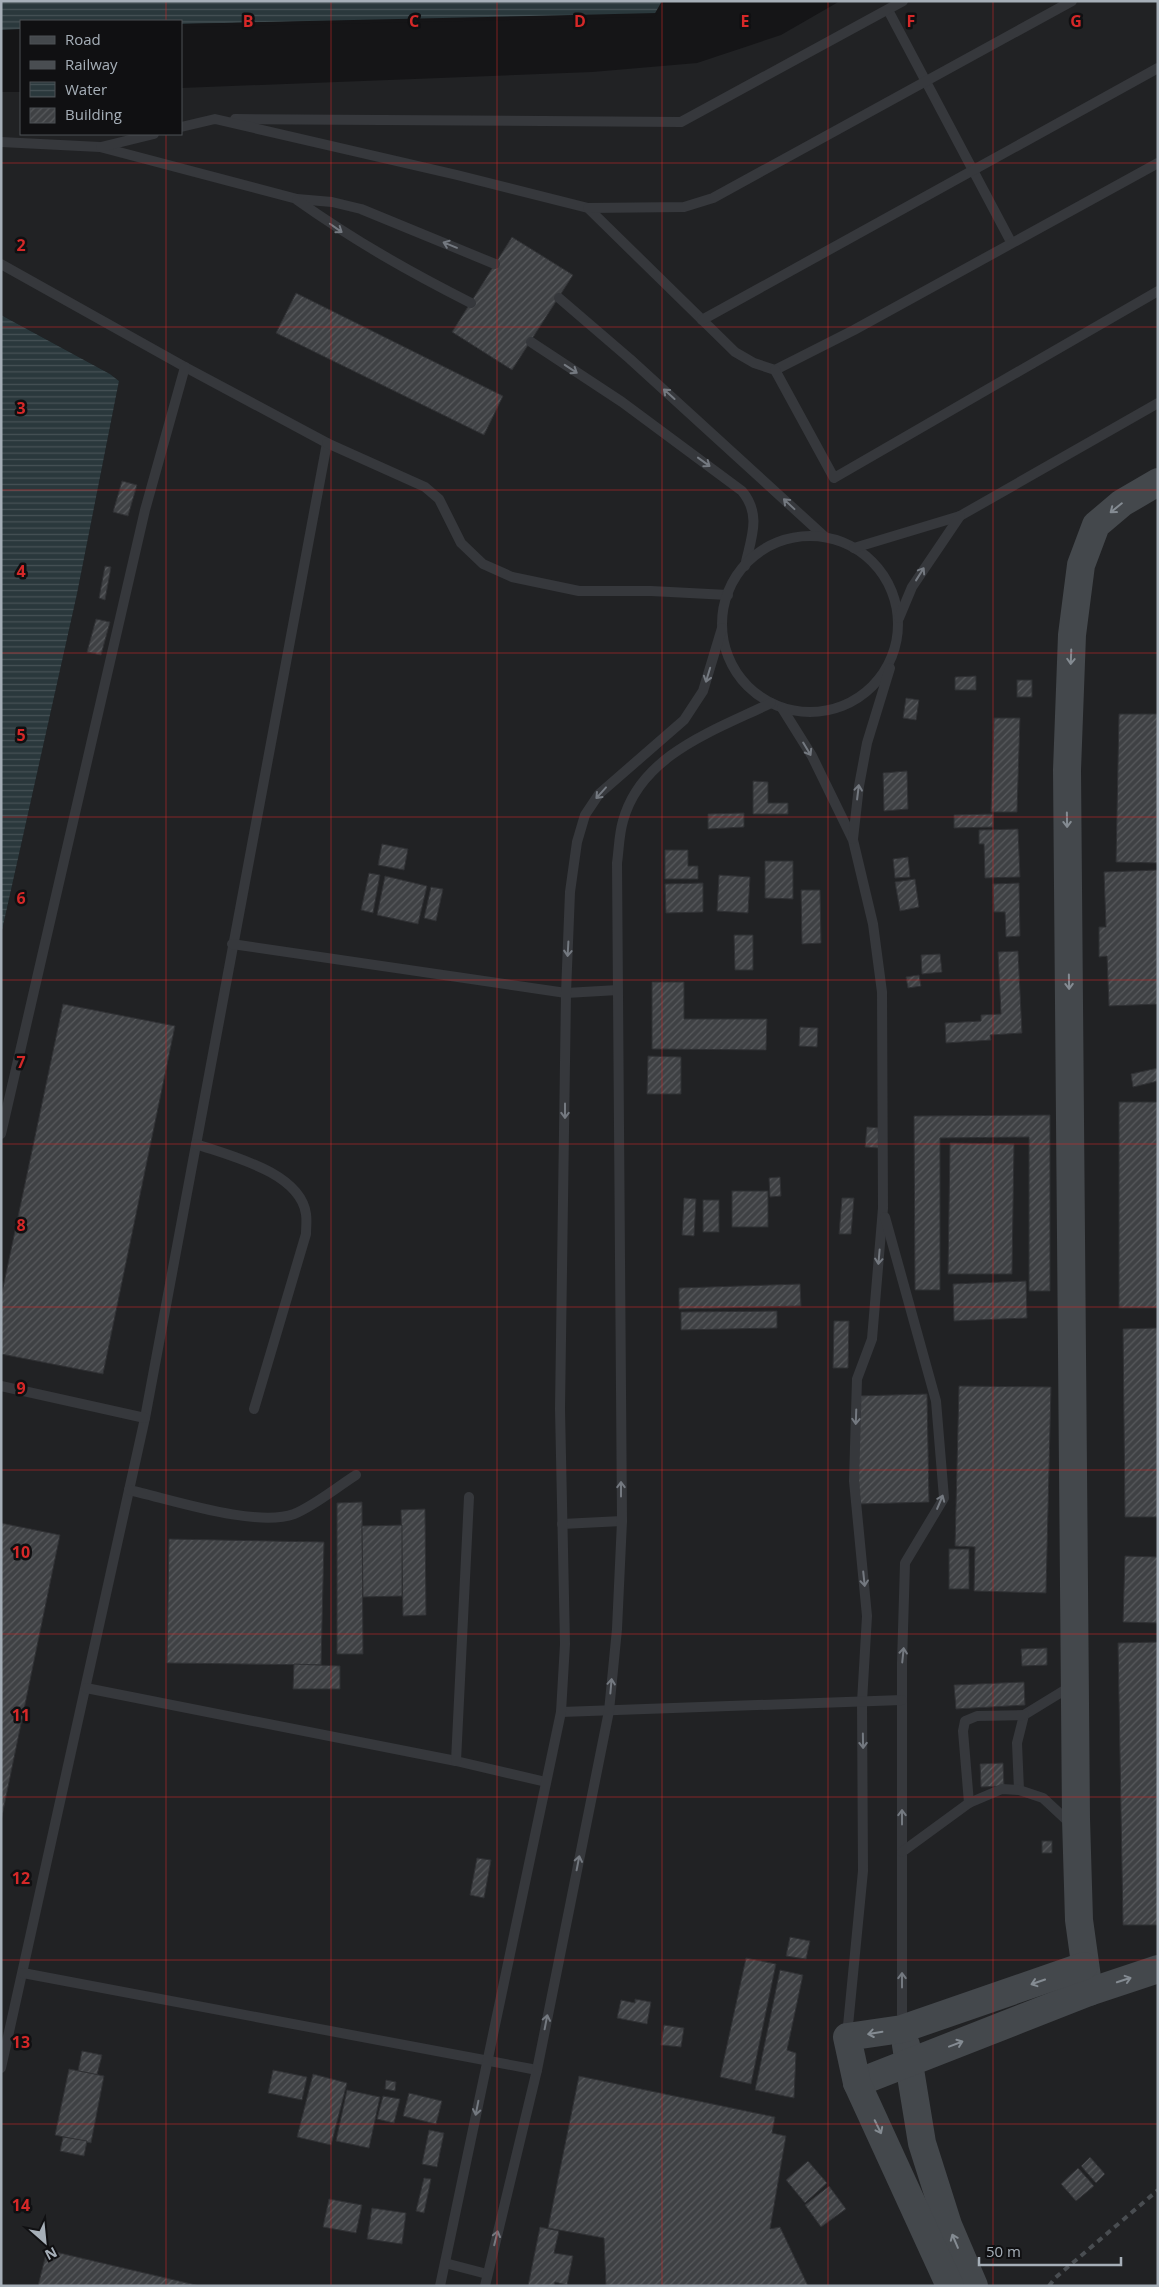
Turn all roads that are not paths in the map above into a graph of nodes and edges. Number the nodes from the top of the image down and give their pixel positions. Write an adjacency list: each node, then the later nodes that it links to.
1 (904, 1): 3 (lane)
2 (1072, 1): 5 (lane)
3 (888, 10): 5 (lane); 6 (lane)
4 (1158, 68): 12 (lane)
5 (925, 82): 12 (lane); 14 (lane)
6 (214, 119): 7 (lane); 14 (lane)
7 (182, 127)
8 (150, 135): 10 (lane)
9 (1, 142): 10 (lane)
10 (100, 147): 13 (lane)
11 (1158, 163): 15 (lane)
12 (973, 170): 15 (lane); 21 (lane)
13 (297, 200): 17 (lane, one-way to 13); 20 (lane, one-way to 20)
14 (588, 208): 21 (lane)
15 (1011, 242): 24 (lane)
16 (1, 264): 23 (lane)
17 (496, 264)
18 (1158, 291): 24 (lane)
19 (559, 298): 29 (lane, one-way to 19)
20 (471, 303)
21 (702, 320): 24 (lane)
22 (530, 342): 31 (lane, one-way to 31)
23 (185, 367): 26 (lane); 42 (lane)
24 (775, 370)
25 (1158, 403): 28 (lane)
26 (327, 443): 32 (lane); 39 (lane)
27 (1158, 482): 53 (main road, one-way to 53)
28 (960, 516): 30 (lane); 33 (lane, one-way to 28)
29 (825, 537): 30 (lane); 31 (lane)
30 (854, 548): 33 (lane)
31 (745, 566): 32 (lane)
32 (728, 595): 34 (lane)
33 (899, 618): 35 (lane)
34 (722, 628): 36 (lane); 41 (lane, one-way to 41)
35 (894, 654): 37 (lane); 38 (lane, one-way to 35)
36 (771, 704): 37 (lane); 40 (lane)
37 (782, 708): 38 (lane, one-way to 38)
38 (853, 840): 44 (lane)
39 (232, 944): 41 (lane); 43 (lane)
40 (618, 990): 41 (lane); 51 (lane, one-way to 40)
41 (566, 993): 52 (lane, one-way to 52)
42 (1, 1134)
43 (196, 1144): 46 (lane); 47 (lane)
44 (883, 1208): 55 (lane, one-way to 44); 56 (lane, one-way to 56)
45 (1, 1386): 47 (lane)
46 (254, 1409)
47 (145, 1418): 49 (lane)
48 (356, 1475): 49 (lane)
49 (129, 1490): 54 (lane)
50 (469, 1497): 60 (lane)
51 (622, 1521): 52 (lane); 58 (lane, one-way to 51)
52 (562, 1524): 57 (lane)
53 (1075, 1684): 59 (lane); 64 (main road)
54 (86, 1688): 60 (lane); 67 (lane)
55 (902, 1700): 56 (lane); 65 (lane, one-way to 55)
56 (862, 1702): 58 (lane); 71 (lane, one-way to 71)
57 (561, 1712): 58 (lane); 61 (lane)
58 (609, 1712): 75 (lane, one-way to 58)
59 (1024, 1715): 62 (lane); 63 (lane)
60 (456, 1760): 61 (lane)
61 (546, 1782): 72 (lane)
62 (1019, 1790): 63 (lane); 64 (lane)
63 (969, 1803): 65 (lane)
64 (1076, 1829): 68 (main road)
65 (902, 1852): 70 (lane, one-way to 65)
66 (1158, 1969): 68 (main road, one-way to 66)
67 (23, 1973): 69 (lane); 72 (lane)
68 (1086, 1979): 70 (main road, one-way to 70); 73 (main road, one-way to 68)
69 (6, 2018): 74 (lane)
70 (902, 2028): 71 (main road, one-way to 71); 73 (main road)
71 (847, 2037): 76 (main road)
72 (486, 2060): 75 (lane); 77 (lane, one-way to 77)
73 (910, 2062): 76 (main road); 82 (main road, one-way to 73)
74 (1, 2068)
75 (537, 2070): 78 (lane, one-way to 75)
76 (857, 2083): 81 (main road, one-way to 81)
77 (445, 2264): 78 (lane); 79 (lane)
78 (487, 2274): 80 (lane)
79 (440, 2286)
80 (485, 2286)
81 (950, 2286)
82 (974, 2286)

